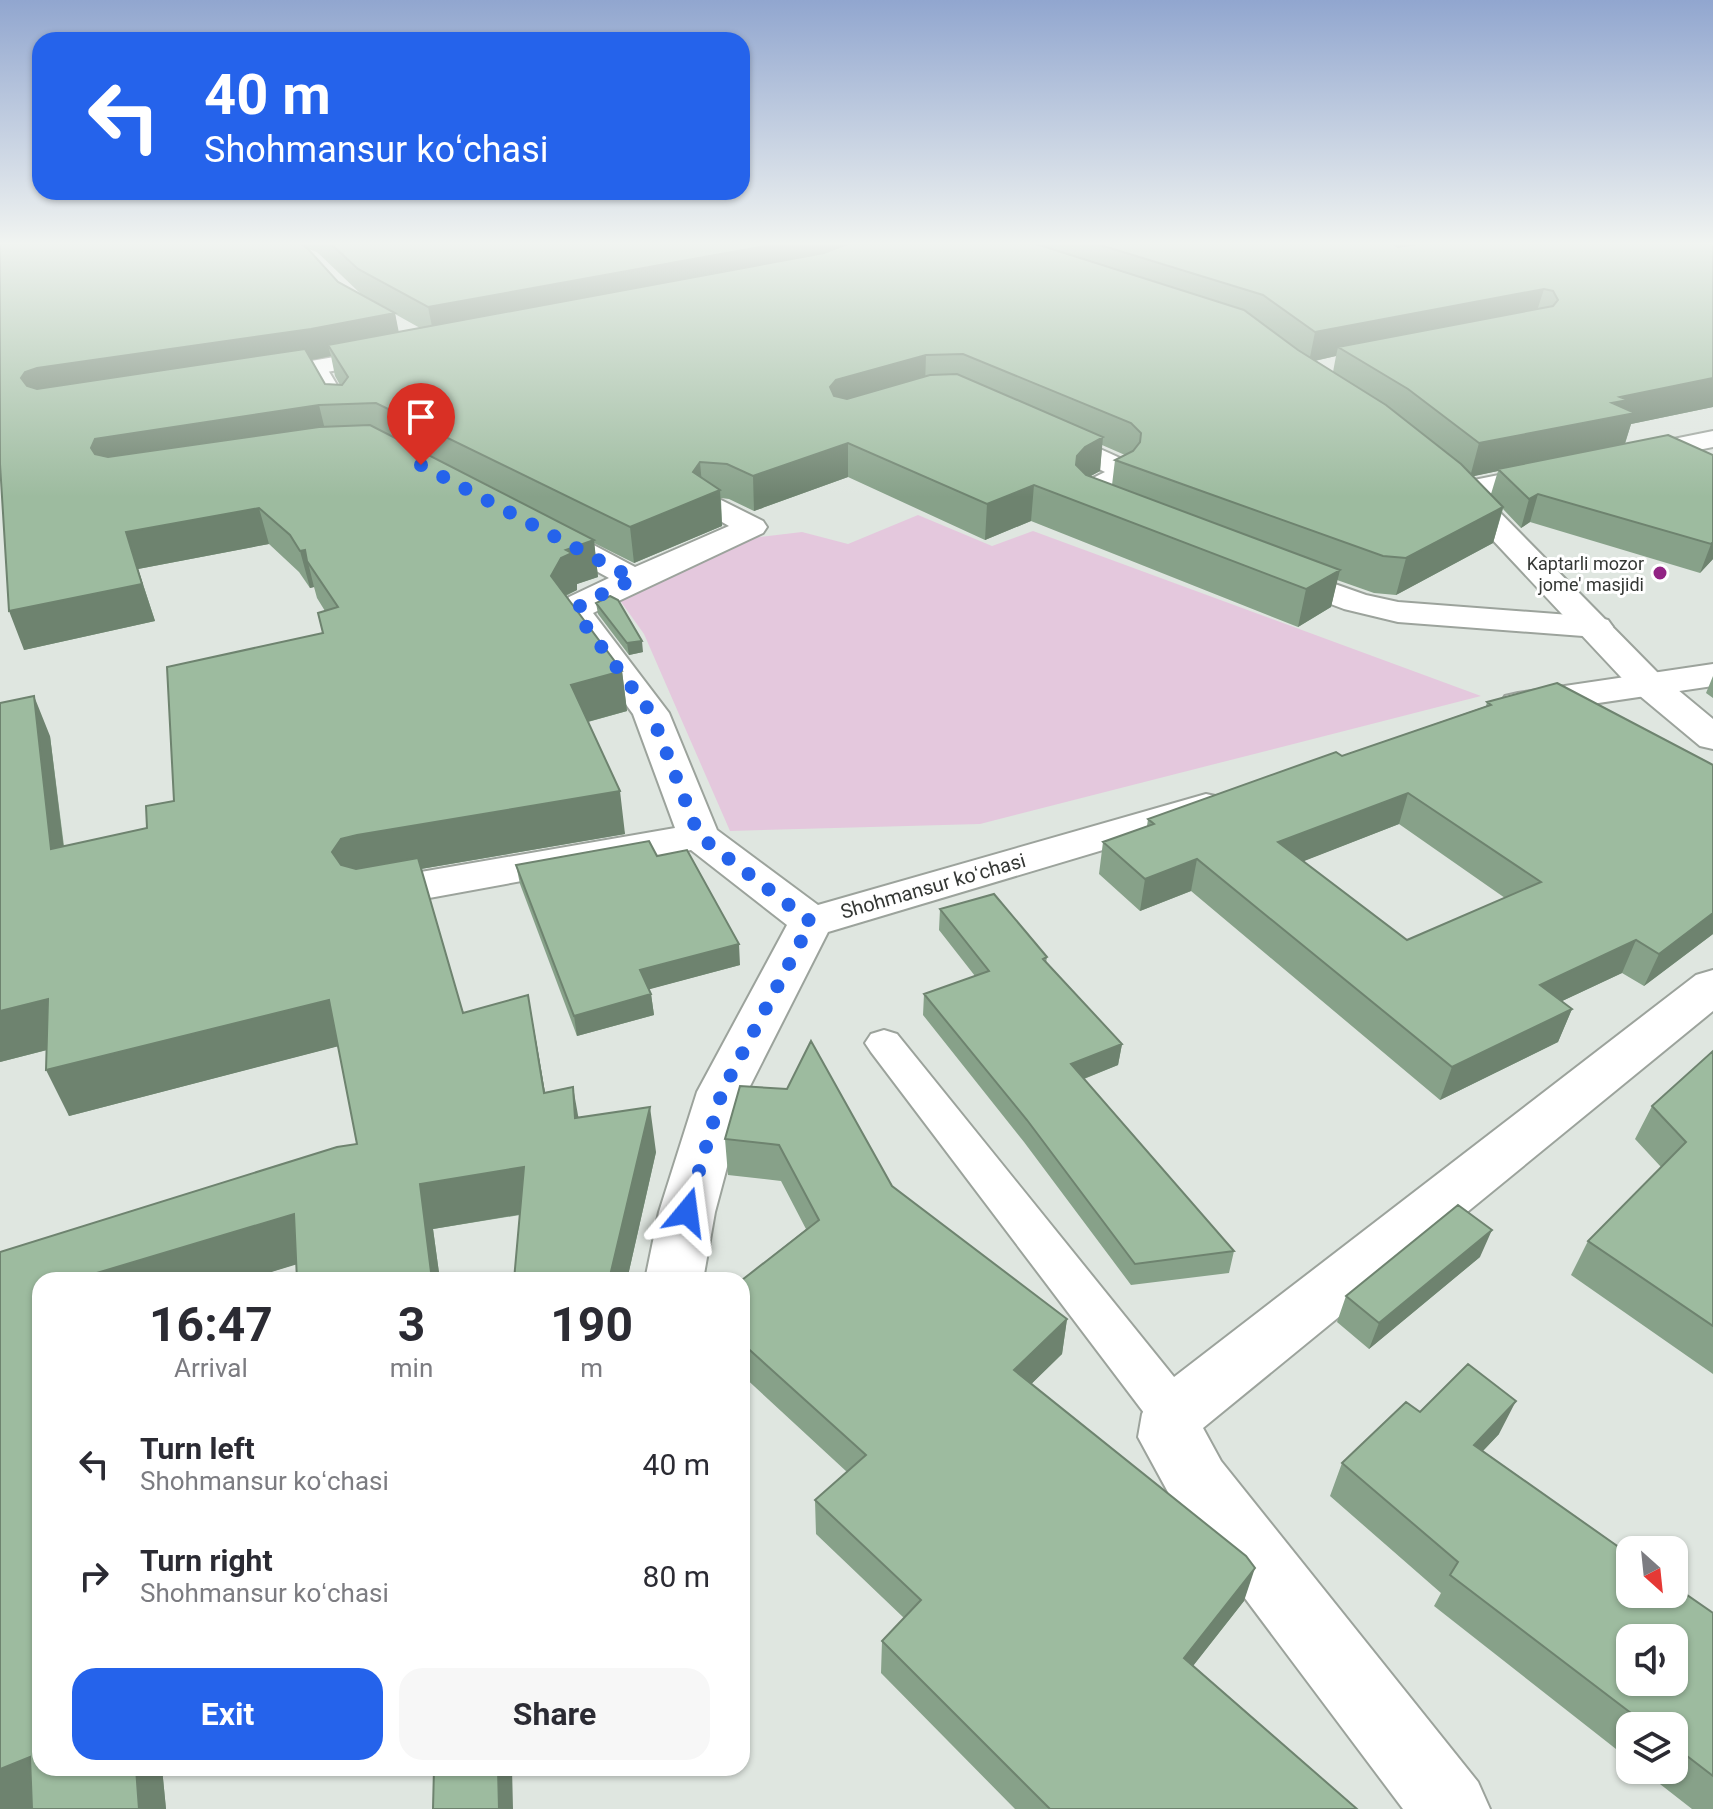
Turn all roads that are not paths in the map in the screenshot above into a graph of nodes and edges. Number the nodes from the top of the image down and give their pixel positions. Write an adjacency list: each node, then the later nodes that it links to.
1 (416, 350): 2 (street)
2 (318, 369): 3 (street); 4 (lane)
3 (243, 380)
4 (342, 410)
5 (1024, 423): 13 (street)
6 (1713, 439): 7 (street)
7 (1604, 461)
8 (1432, 464): 10 (street)
9 (1573, 468): 10 (street)
10 (1464, 490): 16 (street)
11 (713, 505): 15 (street)
12 (514, 515): 15 (street)
13 (1148, 523)
14 (1248, 561): 16 (street)
15 (634, 579): 22 (street)
16 (1596, 627): 18 (street)
17 (1713, 675): 18 (street)
18 (1647, 683): 19 (street); 20 (street)
19 (1493, 712)
20 (1713, 738)
21 (1235, 797): 24 (street, Shohmansur koʻchasi)
22 (699, 836): 23 (street); 24 (street)
23 (369, 895)
24 (811, 922): 27 (street)
25 (1713, 986): 28 (street)
26 (884, 1043): 28 (lane)
27 (676, 1272)
28 (1174, 1414): 29 (street)
29 (1451, 1809)

